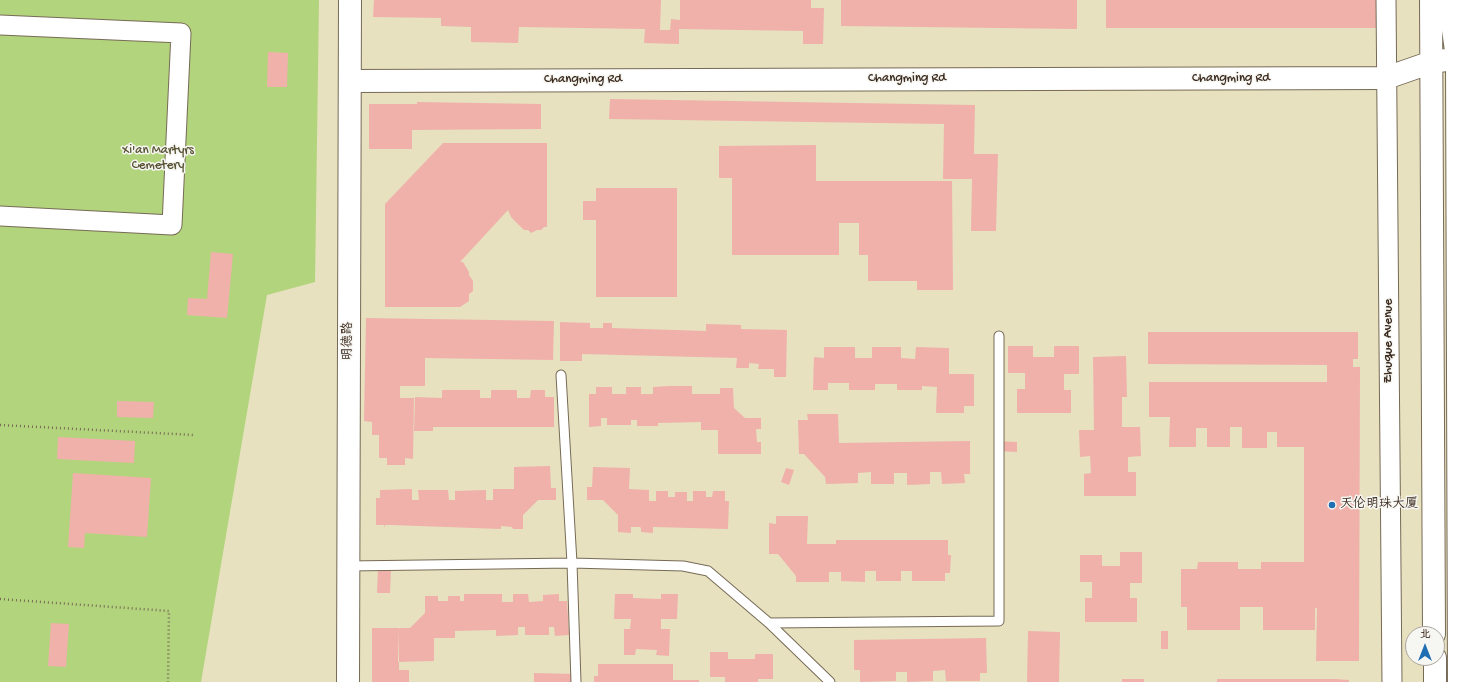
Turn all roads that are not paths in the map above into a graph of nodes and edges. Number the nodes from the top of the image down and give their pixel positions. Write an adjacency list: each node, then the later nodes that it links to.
1 (350, 0): 9 (street, 明德路)
2 (1386, 0): 8 (street, Zhuque Avenue)
3 (1431, 0): 7 (street)
4 (1453, 0): 6 (street)
5 (0, 25): 10 (street)
6 (1459, 58): 7 (street, Changming Rd); 23 (street)
7 (1432, 62): 8 (street, Changming Rd); 16 (street)
8 (1386, 78): 9 (street, Changming Rd); 21 (street, Zhuque Avenue)
9 (350, 80): 14 (street, 明德路)
10 (0, 216)
11 (999, 336): 15 (lane)
12 (561, 375): 13 (lane)
13 (572, 563): 14 (lane); 15 (lane); 19 (lane)
14 (348, 566): 18 (street, 明德路)
15 (769, 623): 20 (lane)
16 (1434, 626)
17 (1435, 666): 22 (street)
18 (348, 682)
19 (576, 682)
20 (830, 682)
21 (1392, 682)
22 (1435, 682)
23 (1459, 682)

